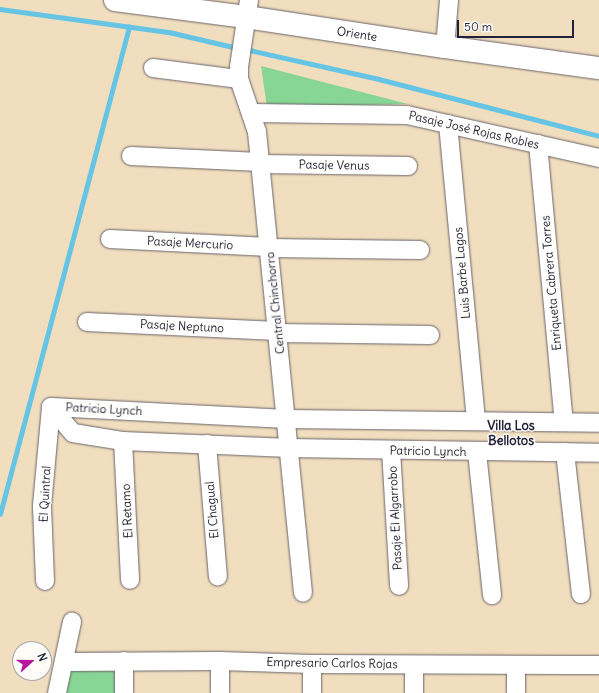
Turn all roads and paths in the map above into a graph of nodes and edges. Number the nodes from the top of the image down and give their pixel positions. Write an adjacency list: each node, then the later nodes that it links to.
1 (115, 0): 3 (street, Oriente)
2 (449, 0): 4 (street)
3 (248, 8): 4 (street, Oriente); 7 (street, Central Chinchorro)
4 (444, 47): 6 (street, Oriente)
5 (153, 68): 7 (street)
6 (599, 68)
7 (239, 73): 8 (street, Central Chinchorro)
8 (251, 113): 9 (street, Pasaje José Rojas Robles); 13 (street, Central Chinchorro)
9 (448, 124): 10 (street, Pasaje José Rojas Robles); 23 (street, Luis Barbe Lagos)
10 (538, 144): 12 (street, Pasaje José Rojas Robles); 24 (street, Enriqueta Cabrera Torres)
11 (132, 156): 13 (street, Pasaje Venus)
12 (599, 158)
13 (260, 163): 14 (street, Pasaje Venus); 16 (street, Central Chinchorro)
14 (408, 166)
15 (110, 239): 16 (street, Pasaje Mercurio)
16 (269, 248): 17 (street, Pasaje Mercurio); 19 (street, Central Chinchorro)
17 (420, 250)
18 (87, 322): 19 (street, Pasaje Neptuno)
19 (277, 332): 20 (street, Pasaje Neptuno); 22 (street, Central Chinchorro)
20 (430, 335)
21 (51, 407): 22 (street, Patricio Lynch); 26 (street, Patricio Lynch); 35 (street, El Quintral)
22 (287, 419): 23 (street, Patricio Lynch); 28 (street, Central Chinchorro)
23 (476, 421): 24 (street, Patricio Lynch)
24 (564, 422): 25 (street, Patricio Lynch)
25 (599, 423)
26 (124, 441): 27 (street, Patricio Lynch); 34 (street, El Retamo)
27 (207, 444): 28 (street, Patricio Lynch); 33 (street, El Chagual)
28 (289, 448): 29 (street, Patricio Lynch); 37 (street, Central Chinchorro)
29 (391, 450): 30 (street, Patricio Lynch); 36 (street, Pasaje El Algarrobo)
30 (477, 452): 31 (street, Patricio Lynch); 39 (street)
31 (564, 452): 32 (street, Patricio Lynch); 38 (street)
32 (599, 453)
33 (218, 577)
34 (130, 580)
35 (45, 582)
36 (399, 586)
37 (303, 593)
38 (581, 594)
39 (492, 595)
40 (72, 622): 43 (street)
41 (124, 661): 42 (street, Empresario Carlos Rojas); 43 (street, Empresario Carlos Rojas); 49 (street)
42 (220, 661): 44 (street, Empresario Carlos Rojas); 50 (street)
43 (65, 662): 48 (street)
44 (312, 664): 45 (street, Empresario Carlos Rojas); 51 (street)
45 (414, 665): 47 (street, Empresario Carlos Rojas); 52 (street)
46 (599, 665): 47 (street, Empresario Carlos Rojas)
47 (516, 666): 53 (street)
48 (57, 693)
49 (124, 693)
50 (220, 693)
51 (312, 693)
52 (414, 693)
53 (516, 693)

